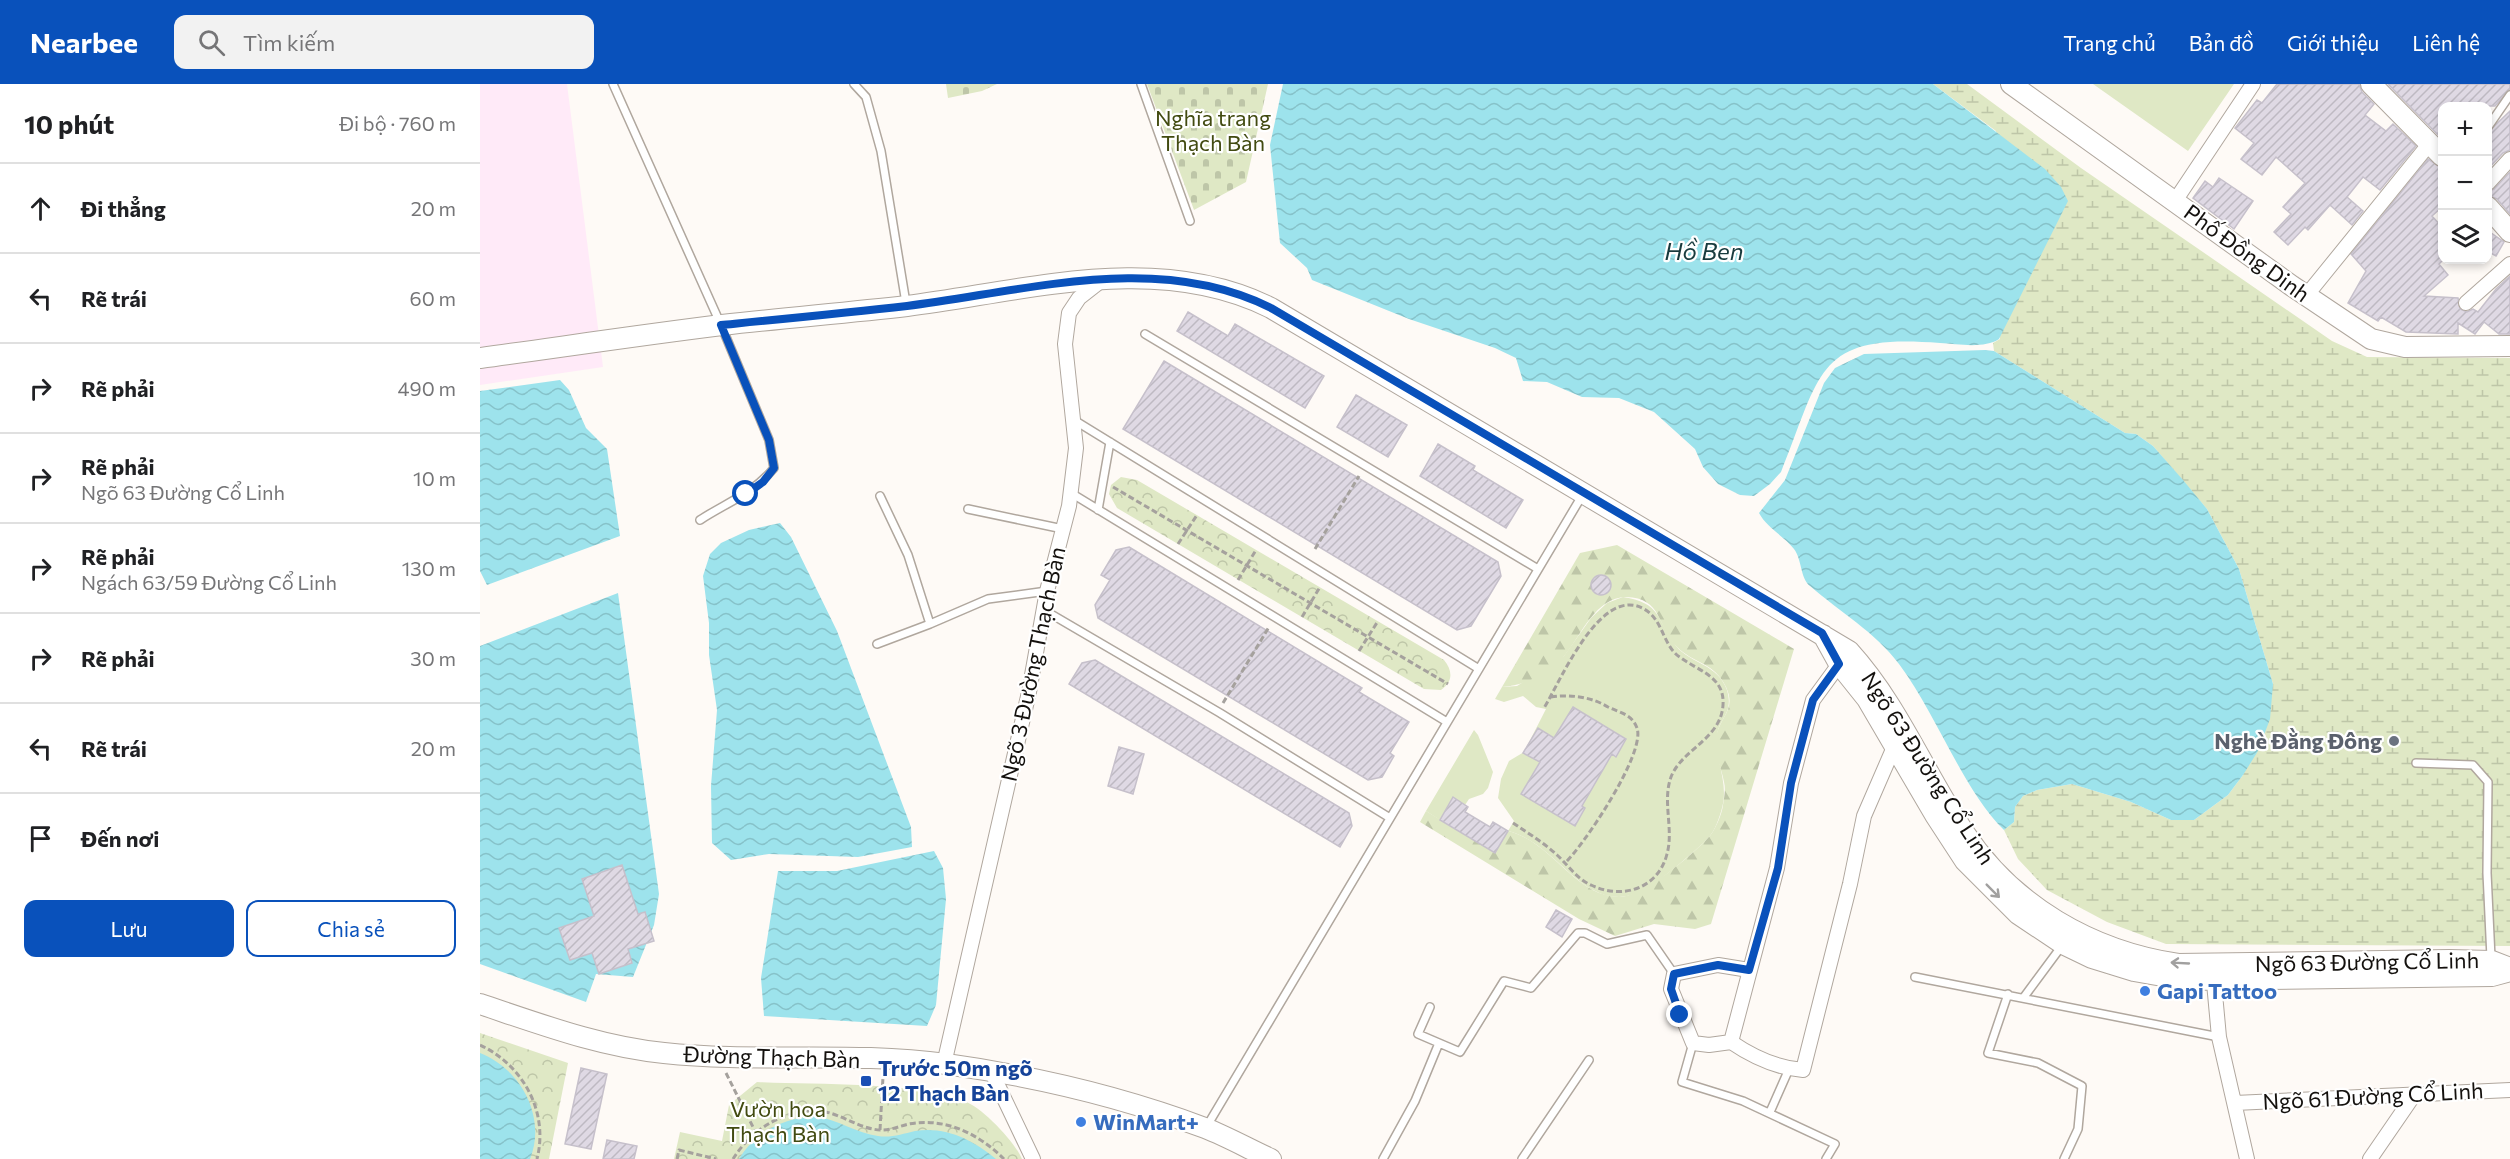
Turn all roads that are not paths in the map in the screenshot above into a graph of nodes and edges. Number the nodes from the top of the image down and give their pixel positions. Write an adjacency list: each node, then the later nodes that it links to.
1 (613, 84): 21 (lane)
2 (854, 84): 20 (lane)
3 (1141, 84): 14 (lane)
4 (2011, 84): 12 (street, Phố Đồng Dinh)
5 (2253, 84): 12 (street)
6 (2371, 84): 9 (street)
7 (2510, 95): 8 (lane)
8 (2492, 120)
9 (2436, 149): 18 (street)
10 (2510, 159): 11 (street)
11 (2492, 178)
12 (2175, 201): 18 (street, Phố Đồng Dinh)
13 (2490, 210): 15 (street)
14 (1191, 220)
15 (2510, 231)
16 (2510, 264): 19 (street)
17 (1107, 277): 20 (street, Ngõ 63 Đường Cổ Linh); 25 (street, Ngõ 3 Đường Thạch Bàn); 27 (street, Ngõ 63 Đường Cổ Linh)
18 (2306, 296): 23 (street, Phố Đồng Dinh)
19 (2466, 303)
20 (907, 306): 21 (street, Ngõ 63 Đường Cổ Linh)
21 (721, 325): 24 (street, Ngõ 63 Đường Cổ Linh); 32 (lane)
22 (1145, 334): 34 (lane)
23 (2510, 346)
24 (480, 358)
25 (1074, 420): 26 (lane); 28 (street, Ngõ 3 Đường Thạch Bàn)
26 (1110, 442): 31 (lane); 40 (lane)
27 (1584, 492): 34 (lane); 39 (street, Ngõ 63 Đường Cổ Linh)
28 (1071, 493): 31 (lane); 33 (street, Ngõ 3 Đường Thạch Bàn)
29 (880, 496): 37 (lane)
30 (968, 510): 33 (lane)
31 (1098, 510): 41 (lane)
32 (700, 519)
33 (1063, 529): 35 (street, Ngõ 3 Đường Thạch Bàn)
34 (1538, 570): 40 (lane)
35 (1047, 591): 36 (street, Ngõ 3 Đường Thạch Bàn); 37 (lane)
36 (1044, 610): 44 (lane); 60 (street, Ngõ 3 Đường Thạch Bàn)
37 (930, 624): 38 (lane)
38 (877, 644)
39 (1844, 658): 42 (street, Ngõ 63 Đường Cổ Linh); 47 (street)
40 (1479, 669): 41 (lane)
41 (1447, 722): 44 (lane)
42 (1900, 737): 45 (street, Ngõ 63 Đường Cổ Linh); 61 (street)
43 (2416, 763): 46 (lane)
44 (1390, 818): 67 (lane)
45 (2066, 936): 48 (street, Ngõ 63 Đường Cổ Linh); 52 (lane)
46 (2501, 969): 48 (street, Ngõ 63 Đường Cổ Linh)
47 (1749, 970): 49 (street); 57 (street)
48 (2213, 972): 55 (street)
49 (1674, 974): 56 (street); 58 (lane)
50 (1915, 977): 51 (lane)
51 (2008, 994): 52 (lane); 73 (lane)
52 (2024, 997): 55 (lane)
53 (480, 1004): 60 (street, Đường Thạch Bàn)
54 (1430, 1007): 58 (lane)
55 (2219, 1037): 65 (street)
56 (1693, 1042): 57 (street); 66 (lane)
57 (1731, 1042): 61 (street)
58 (1439, 1043): 70 (lane)
59 (1589, 1060): 71 (lane)
60 (944, 1064): 62 (street, Đường Thạch Bàn)
61 (1789, 1069): 66 (lane)
62 (992, 1073): 67 (street, Đường Thạch Bàn); 68 (street)
63 (2510, 1089): 64 (street, Ngõ 61 Đường Cổ Linh)
64 (2414, 1095): 65 (street, Ngõ 61 Đường Cổ Linh); 75 (street)
65 (2235, 1103): 74 (street)
66 (1770, 1112): 72 (lane)
67 (1205, 1128): 69 (street, Đường Thạch Bàn)
68 (1034, 1159)
69 (1271, 1159)
70 (1383, 1159)
71 (1522, 1159)
72 (1826, 1159)
73 (2064, 1159)
74 (2247, 1159)
75 (2370, 1159)

